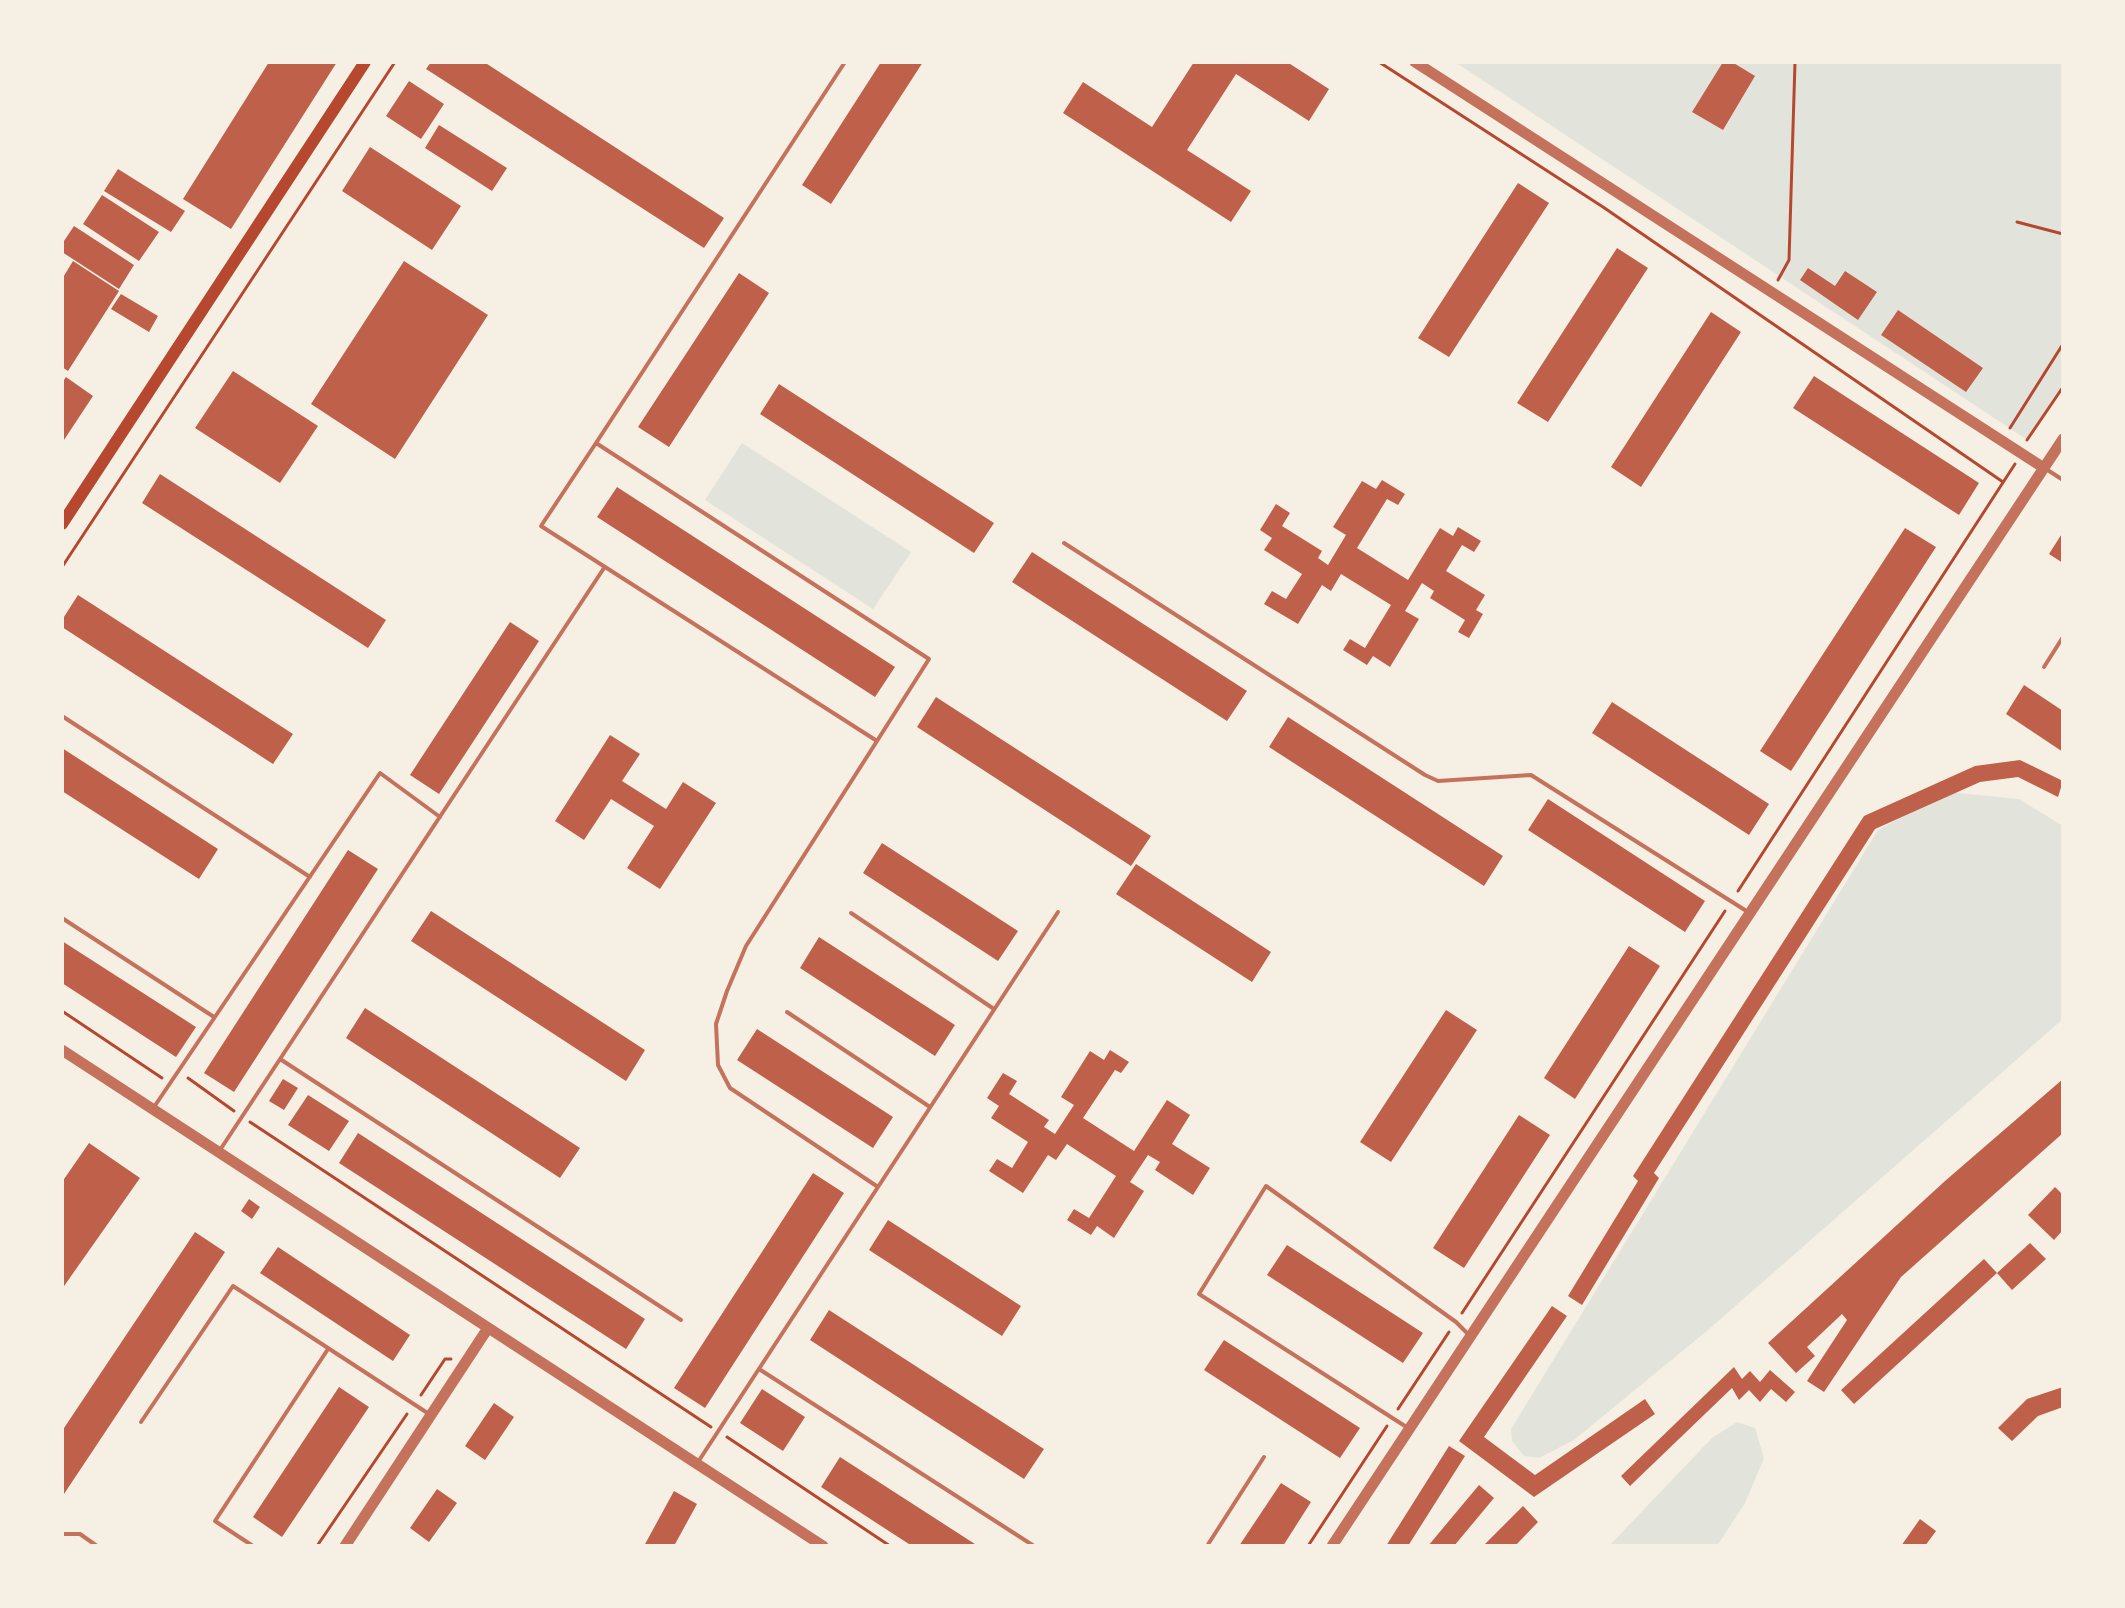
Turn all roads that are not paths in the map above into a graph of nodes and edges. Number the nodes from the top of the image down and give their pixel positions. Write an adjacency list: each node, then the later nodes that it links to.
1 (365, 62): 8 (main road)
2 (845, 62): 5 (lane)
3 (1415, 62): 6 (street)
4 (2063, 439): 6 (street)
5 (596, 443): 10 (lane); 14 (lane)
6 (2044, 468): 7 (lane); 19 (street)
7 (2063, 480)
8 (63, 519)
9 (1064, 543): 19 (lane)
10 (604, 568): 14 (lane); 15 (lane)
11 (2063, 637): 12 (lane)
12 (2044, 667)
13 (62, 716): 16 (lane)
14 (877, 741): 29 (lane)
15 (440, 817): 16 (lane); 25 (lane)
16 (310, 877): 23 (lane)
17 (1058, 912): 21 (lane)
18 (851, 913): 21 (lane)
19 (1750, 913): 32 (street)
20 (62, 918): 23 (lane)
21 (994, 1009): 26 (lane)
22 (787, 1012): 26 (lane)
23 (215, 1017): 27 (lane)
24 (62, 1050): 27 (street)
25 (280, 1059): 28 (lane); 30 (lane)
26 (930, 1107): 29 (lane)
27 (152, 1109): 28 (street)
28 (219, 1153): 31 (street)
29 (878, 1187): 34 (lane)
30 (681, 1320)
31 (488, 1328): 35 (street); 39 (street)
32 (1471, 1337): 37 (street); 37 (lane)
33 (328, 1349): 35 (lane); 36 (lane); 42 (lane)
34 (759, 1369): 39 (lane); 45 (lane)
35 (431, 1416): 43 (street)
36 (141, 1422)
37 (1410, 1429): 47 (street)
38 (1264, 1457): 46 (lane)
39 (697, 1464): 44 (street)
40 (62, 1534): 41 (lane)
41 (97, 1546)
42 (253, 1546)
43 (345, 1546)
44 (823, 1546)
45 (1034, 1546)
46 (1207, 1546)
47 (1332, 1546)

